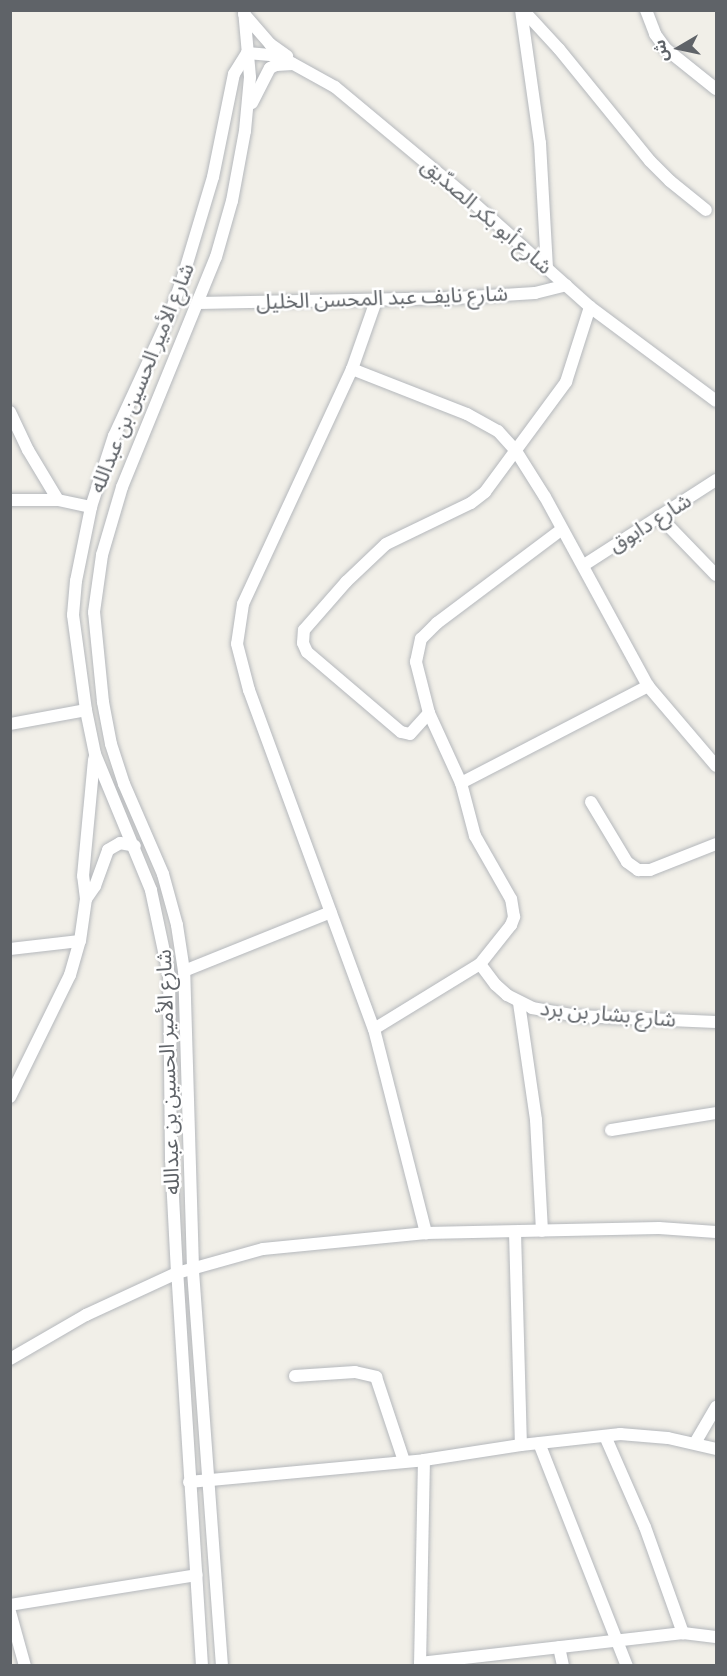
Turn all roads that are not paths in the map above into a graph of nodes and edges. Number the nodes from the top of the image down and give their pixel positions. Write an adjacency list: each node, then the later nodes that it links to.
1 (522, 10): 8 (street); 9 (street)
2 (646, 10): 6 (street)
3 (244, 12): 4 (street, شارع الأمير الحسين بن عبدالله); 5 (street)
4 (247, 53): 5 (street, شارع أبو بكر الصدّيق); 7 (street, شارع الأمير الحسين بن عبدالله); 21 (street, شارع الأمير الحسين بن عبدالله)
5 (297, 64): 7 (street); 9 (street, شارع أبو بكر الصدّيق)
6 (717, 89)
7 (244, 131): 12 (street, شارع الأمير الحسين بن عبدالله)
8 (706, 210)
9 (547, 267): 10 (street, شارع أبو بكر الصدّيق)
10 (566, 285): 11 (street, شارع نايف عبد المحسن الخليل); 13 (street, شارع أبو بكر الصدّيق)
11 (376, 301): 12 (street, شارع نايف عبد المحسن الخليل); 14 (street)
12 (198, 303): 26 (street, شارع الأمير الحسين بن عبدالله)
13 (590, 307): 15 (street, شارع أبو بكر الصدّيق); 17 (street)
14 (352, 369): 17 (street); 41 (street)
15 (717, 401)
16 (10, 412): 20 (street)
17 (516, 451): 23 (street); 30 (street)
18 (717, 480): 22 (street, شارع دابوق)
19 (10, 500): 20 (street)
20 (58, 500): 21 (street)
21 (90, 507): 27 (street, شارع الأمير الحسين بن عبدالله)
22 (659, 516): 24 (street, شارع دابوق); 25 (street)
23 (562, 529): 24 (street); 30 (street)
24 (584, 565): 28 (street)
25 (717, 575)
26 (99, 662): 27 (street); 38 (street, شارع الأمير الحسين بن عبدالله)
27 (80, 667): 29 (street, شارع الأمير الحسين بن عبدالله)
28 (648, 686): 33 (street); 34 (street)
29 (86, 710): 31 (street); 32 (street, شارع الأمير الحسين بن عبدالله)
30 (429, 713): 34 (street)
31 (10, 724)
32 (95, 754): 37 (street, شارع الأمير الحسين بن عبدالله); 40 (street)
33 (717, 766)
34 (461, 783): 44 (street)
35 (591, 802): 36 (street)
36 (717, 844)
37 (135, 846): 39 (street, شارع الأمير الحسين بن عبدالله); 40 (street)
38 (166, 884): 39 (street); 45 (street, شارع الأمير الحسين بن عبدالله)
39 (151, 890): 57 (street, شارع الأمير الحسين بن عبدالله)
40 (86, 899): 42 (street)
41 (331, 912): 45 (street); 48 (street)
42 (80, 941): 43 (street); 49 (street)
43 (10, 949)
44 (480, 964): 46 (street, شارع بشار بن برد); 48 (street)
45 (184, 971): 56 (street, شارع الأمير الحسين بن عبدالله)
46 (519, 1003): 47 (street, شارع بشار بن برد); 52 (street)
47 (717, 1022)
48 (374, 1029): 55 (street)
49 (10, 1097)
50 (717, 1113): 51 (street)
51 (611, 1130)
52 (542, 1231): 53 (street); 54 (street)
53 (515, 1232): 55 (street); 64 (street)
54 (717, 1232)
55 (426, 1233): 56 (street)
56 (193, 1268): 57 (street); 68 (street, شارع الأمير الحسين بن عبدالله)
57 (177, 1273): 58 (street); 69 (street, شارع الأمير الحسين بن عبدالله)
58 (10, 1359)
59 (295, 1376): 67 (street)
60 (717, 1407): 63 (street)
61 (605, 1436): 62 (street); 63 (street); 73 (street)
62 (539, 1443): 64 (street); 75 (street)
63 (695, 1443): 65 (street)
64 (521, 1445): 66 (street)
65 (717, 1449)
66 (424, 1460): 67 (street); 77 (street)
67 (404, 1461): 68 (street)
68 (210, 1479): 69 (street); 80 (street, شارع الأمير الحسين بن عبدالله)
69 (189, 1482): 70 (street, شارع الأمير الحسين بن عبدالله)
70 (197, 1575): 71 (street); 79 (street, شارع الأمير الحسين بن عبدالله)
71 (10, 1605)
72 (10, 1612): 78 (street)
73 (683, 1633): 74 (street); 75 (street)
74 (717, 1637)
75 (616, 1640): 76 (street); 82 (street)
76 (559, 1647): 77 (street); 81 (street)
77 (420, 1664)
78 (25, 1665)
79 (202, 1665)
80 (222, 1665)
81 (563, 1665)
82 (627, 1665)

